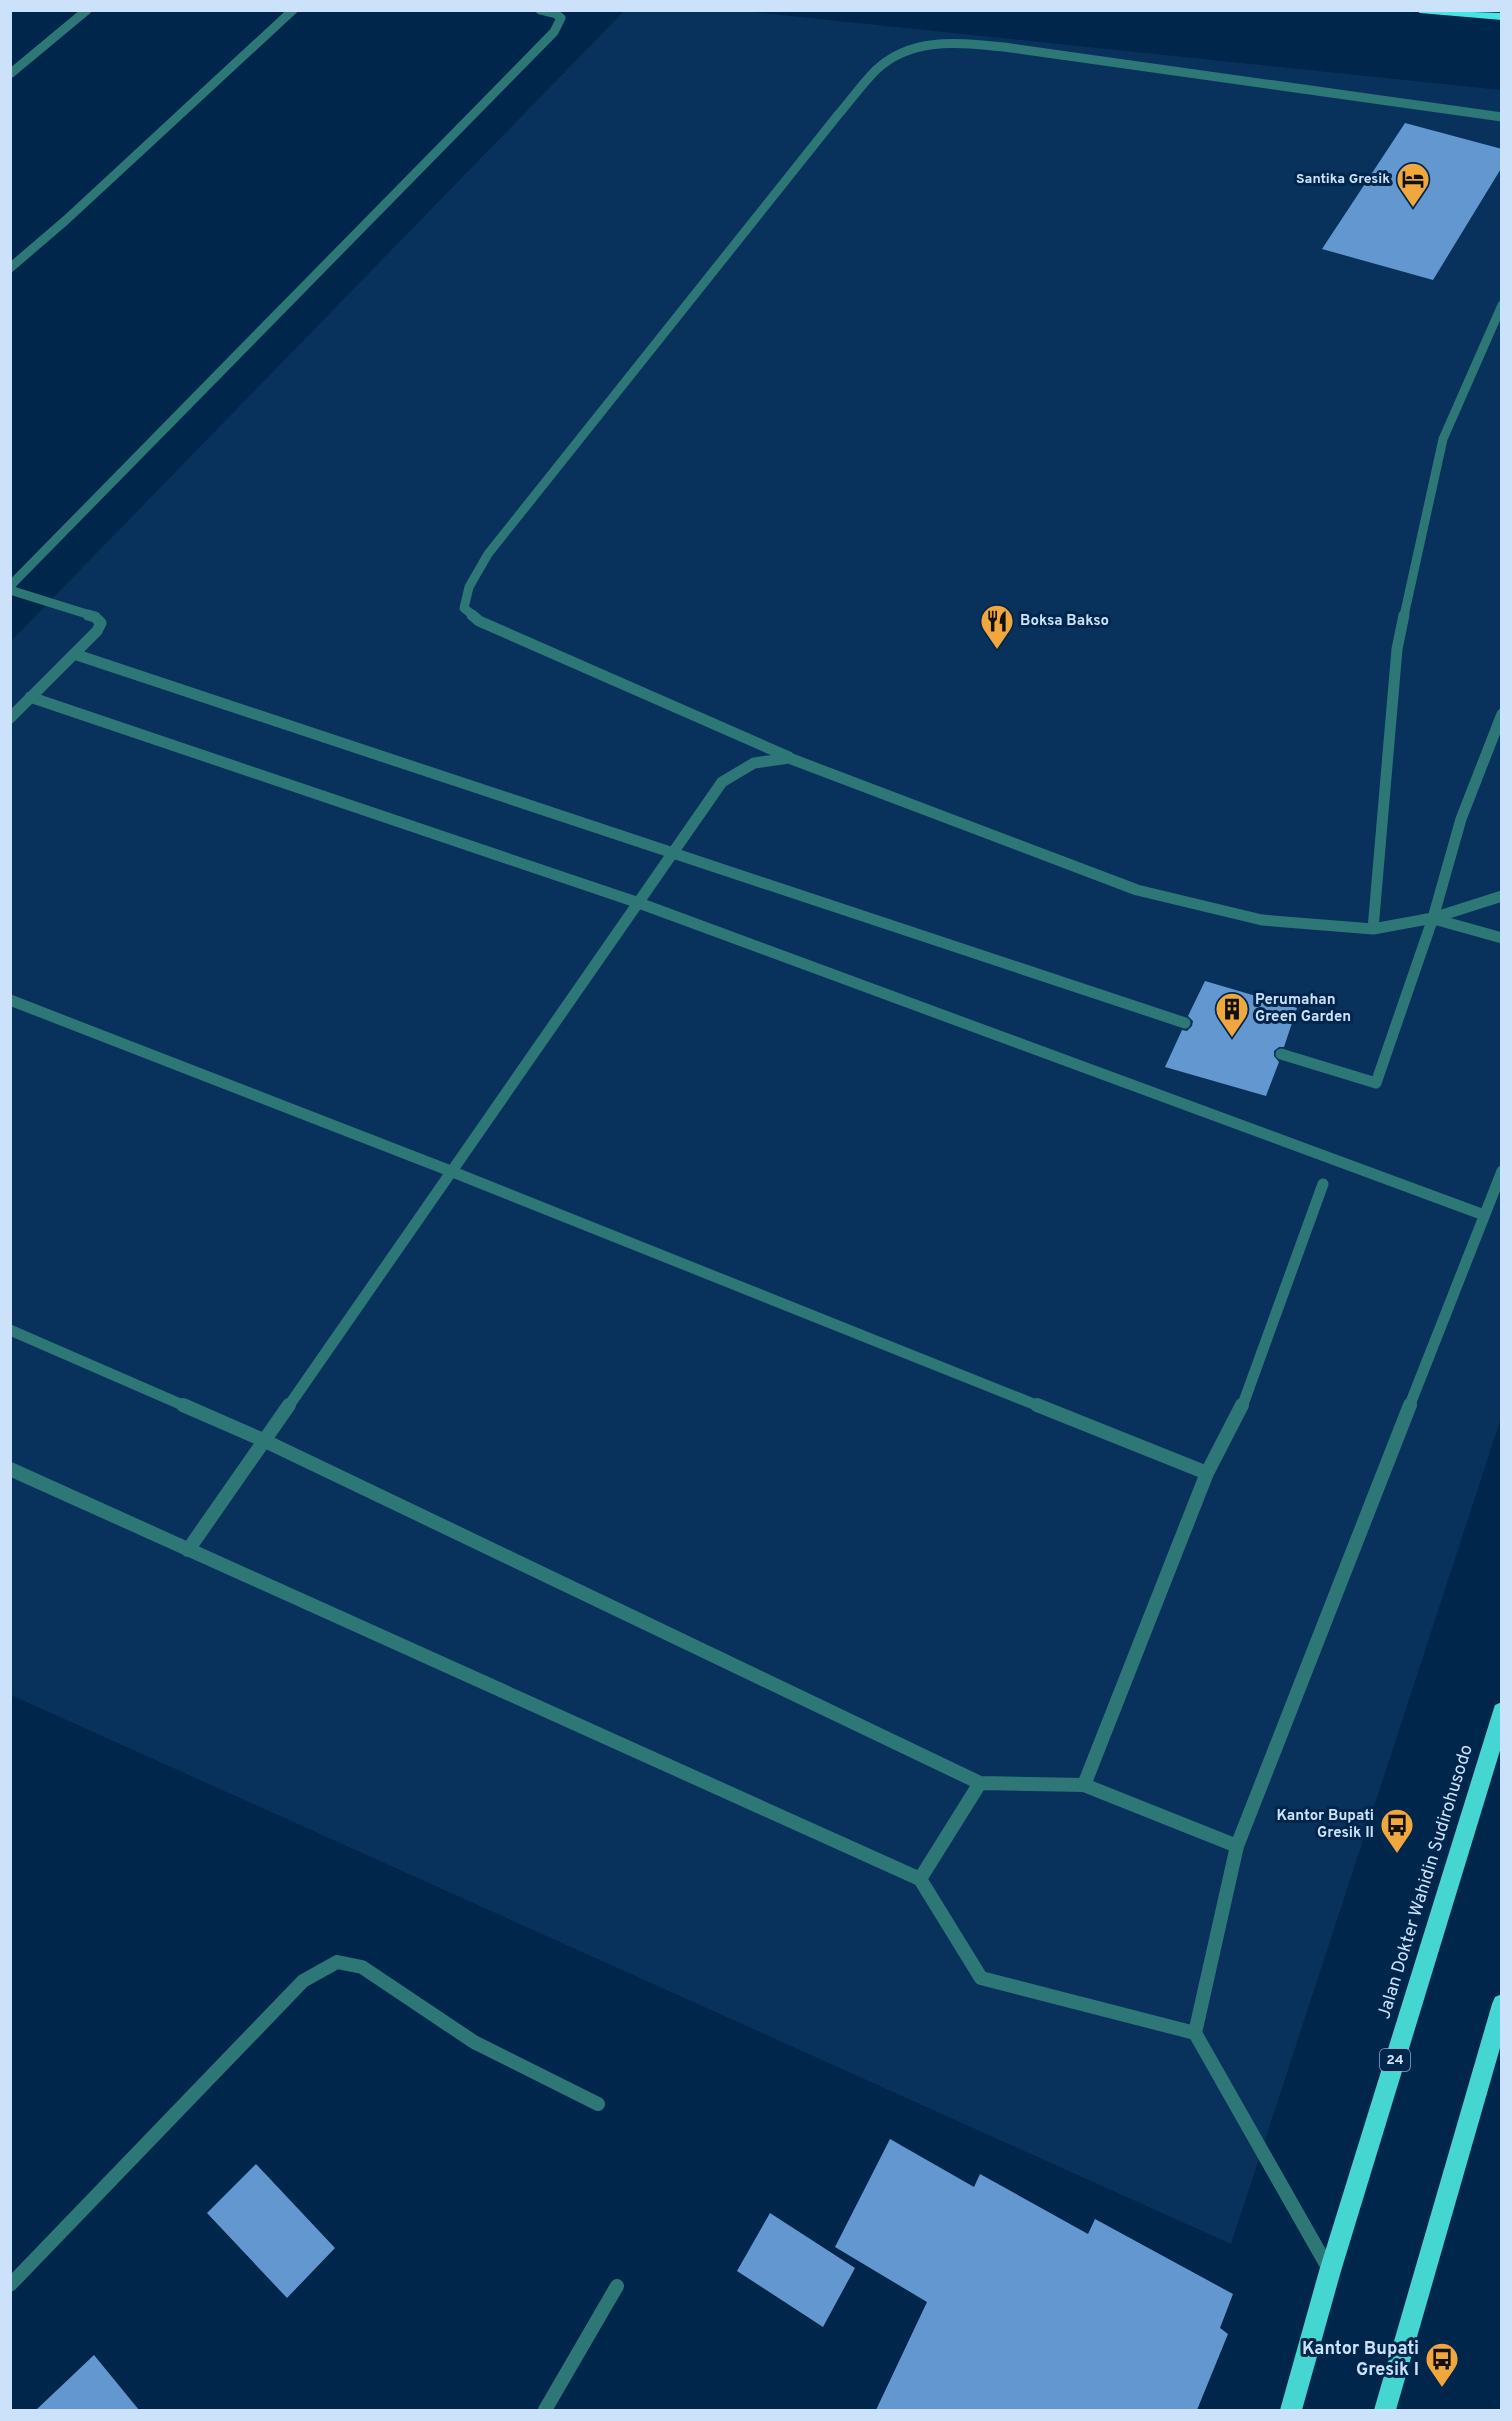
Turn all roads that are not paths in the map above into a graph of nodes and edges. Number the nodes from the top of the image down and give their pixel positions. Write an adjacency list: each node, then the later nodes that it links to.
1 (87, 10): 6 (street)
2 (293, 10): 8 (street)
3 (540, 10): 10 (street)
4 (1420, 10): 5 (highway)
5 (1502, 17)
6 (10, 74)
7 (1502, 117): 15 (street)
8 (10, 268)
9 (1502, 305): 20 (street)
10 (10, 588): 11 (street)
11 (74, 654): 12 (street); 16 (street)
12 (30, 698): 14 (street); 18 (street)
13 (1502, 714): 19 (street)
14 (10, 718)
15 (789, 758): 16 (street); 20 (street)
16 (671, 853): 18 (street); 23 (street)
17 (1502, 896): 19 (street)
18 (639, 903): 26 (street); 28 (street)
19 (1433, 918): 20 (street); 21 (street); 24 (street)
20 (1373, 928)
21 (1502, 938)
22 (10, 1000): 26 (street)
23 (1185, 1023)
24 (1281, 1054)
25 (1502, 1171): 28 (street)
26 (453, 1172): 30 (street); 32 (street)
27 (1323, 1184): 32 (street)
28 (1484, 1215): 37 (street)
29 (10, 1330): 30 (street)
30 (263, 1440): 33 (street); 35 (street)
31 (10, 1469): 33 (street)
32 (1207, 1473): 36 (street)
33 (188, 1550): 38 (street)
34 (1502, 1711): 42 (highway, Jalan Dokter Wahidin Sudirohusodo / 24)
35 (980, 1783): 36 (street); 38 (street)
36 (1084, 1785): 37 (street)
37 (1237, 1846): 40 (street)
38 (920, 1879): 40 (street)
39 (1502, 2004): 47 (highway)
40 (1195, 2033): 42 (street)
41 (598, 2104): 43 (street)
42 (1330, 2271): 46 (highway, Jalan Dokter Wahidin Sudirohusodo / 24)
43 (10, 2285)
44 (616, 2286): 45 (street)
45 (546, 2410)
46 (1291, 2410)
47 (1385, 2410)

